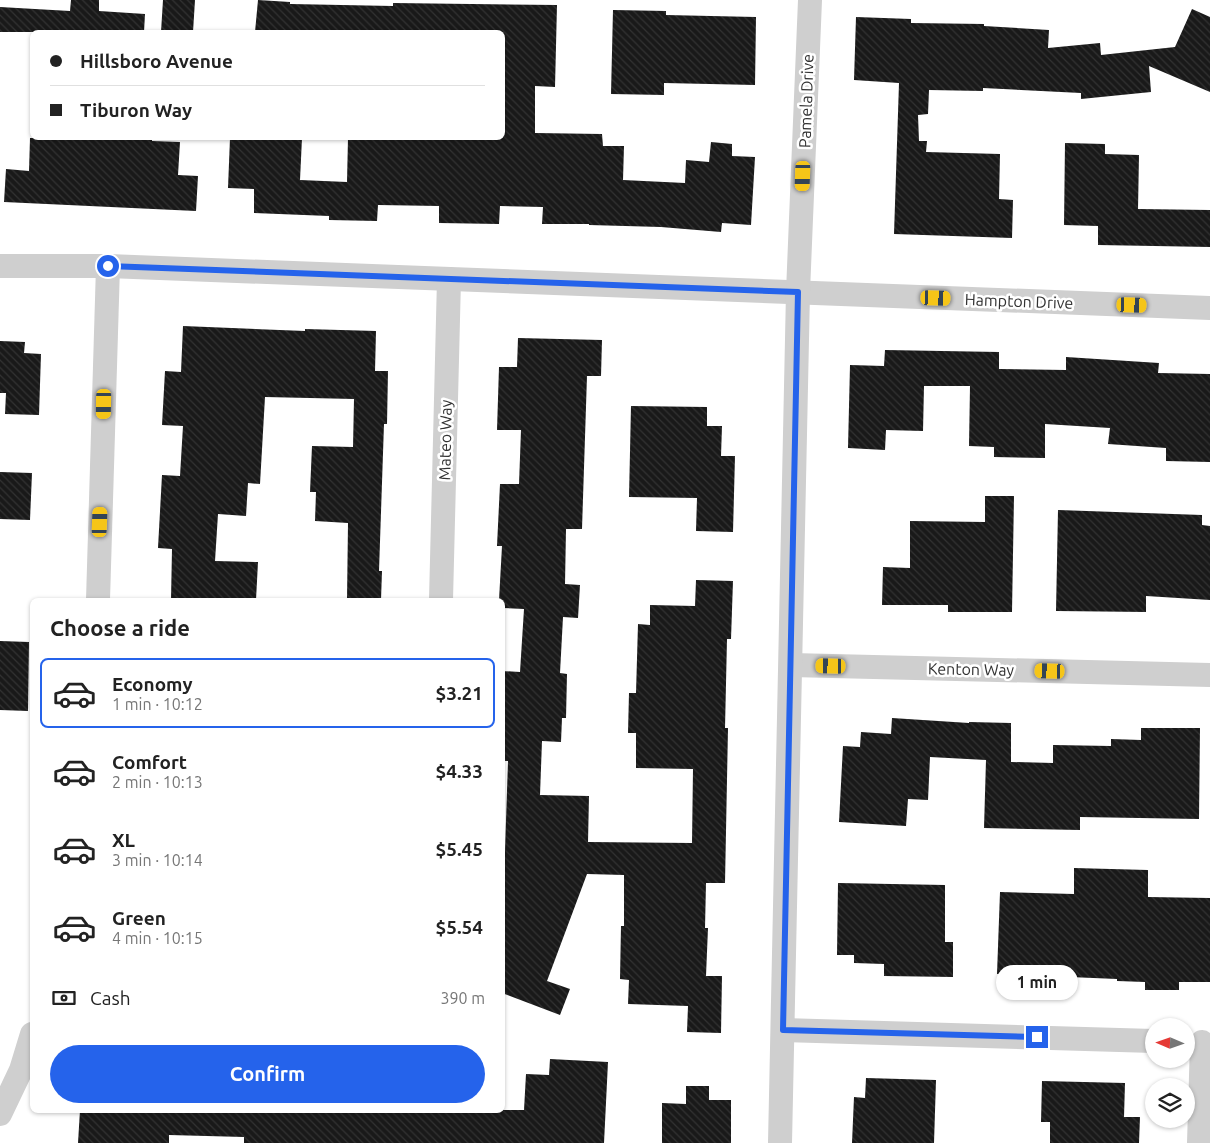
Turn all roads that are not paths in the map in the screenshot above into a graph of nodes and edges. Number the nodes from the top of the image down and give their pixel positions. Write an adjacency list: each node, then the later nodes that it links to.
1 (810, 0): 5 (street, Pamela Drive)
2 (0, 266): 3 (street, Hampton Drive)
3 (108, 266): 4 (street, Hampton Drive); 7 (street)
4 (449, 280): 5 (street, Hampton Drive); 8 (street, Mateo Way)
5 (798, 292): 6 (street, Hampton Drive); 9 (street, Pamela Drive)
6 (1210, 308)
7 (98, 598)
8 (441, 598)
9 (791, 664): 10 (street, Kenton Way); 11 (street, Pamela Drive)
10 (1210, 675)
11 (783, 1030): 13 (street); 16 (street, Pamela Drive)
12 (30, 1041): 15 (street)
13 (1145, 1041)
14 (1199, 1042): 17 (street)
15 (0, 1114)
16 (780, 1143)
17 (1199, 1143)

